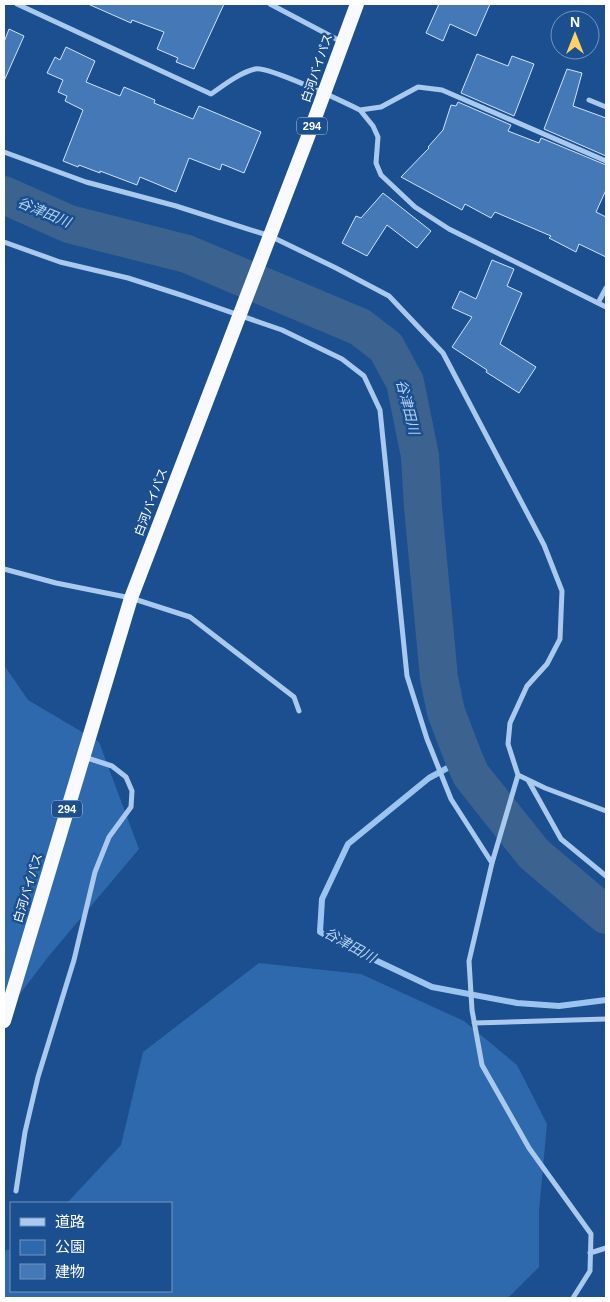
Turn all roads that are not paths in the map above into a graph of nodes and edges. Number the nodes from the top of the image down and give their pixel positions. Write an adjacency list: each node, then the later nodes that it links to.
1 (17, 4): 5 (street)
2 (270, 4): 4 (street)
3 (357, 4): 4 (highway, 白河バイパス / 294)
4 (342, 42): 5 (highway, 白河バイパス / 294)
5 (324, 93): 8 (street); 11 (highway, 白河バイパス / 294)
6 (590, 100): 7 (street)
7 (606, 107)
8 (360, 110): 10 (street); 14 (street)
9 (4, 152): 11 (street)
10 (606, 161)
11 (268, 241): 16 (highway, 白河バイパス / 294); 21 (street)
12 (4, 242): 16 (street)
13 (606, 288): 14 (street)
14 (598, 303): 15 (street)
15 (606, 307)
16 (240, 311): 18 (highway, 白河バイパス / 294); 24 (street)
17 (4, 569): 18 (street)
18 (131, 598): 19 (street); 20 (highway, 白河バイパス / 294)
19 (299, 711)
20 (83, 756): 27 (highway, 白河バイパス / 294); 29 (street)
21 (518, 775): 22 (street); 24 (street)
22 (528, 780): 23 (street); 25 (street)
23 (606, 811)
24 (492, 863): 28 (street)
25 (606, 876)
26 (606, 1019): 28 (street)
27 (4, 1021)
28 (474, 1023): 31 (street)
29 (16, 1191)
30 (606, 1248): 31 (street)
31 (590, 1253): 32 (street)
32 (573, 1298)

